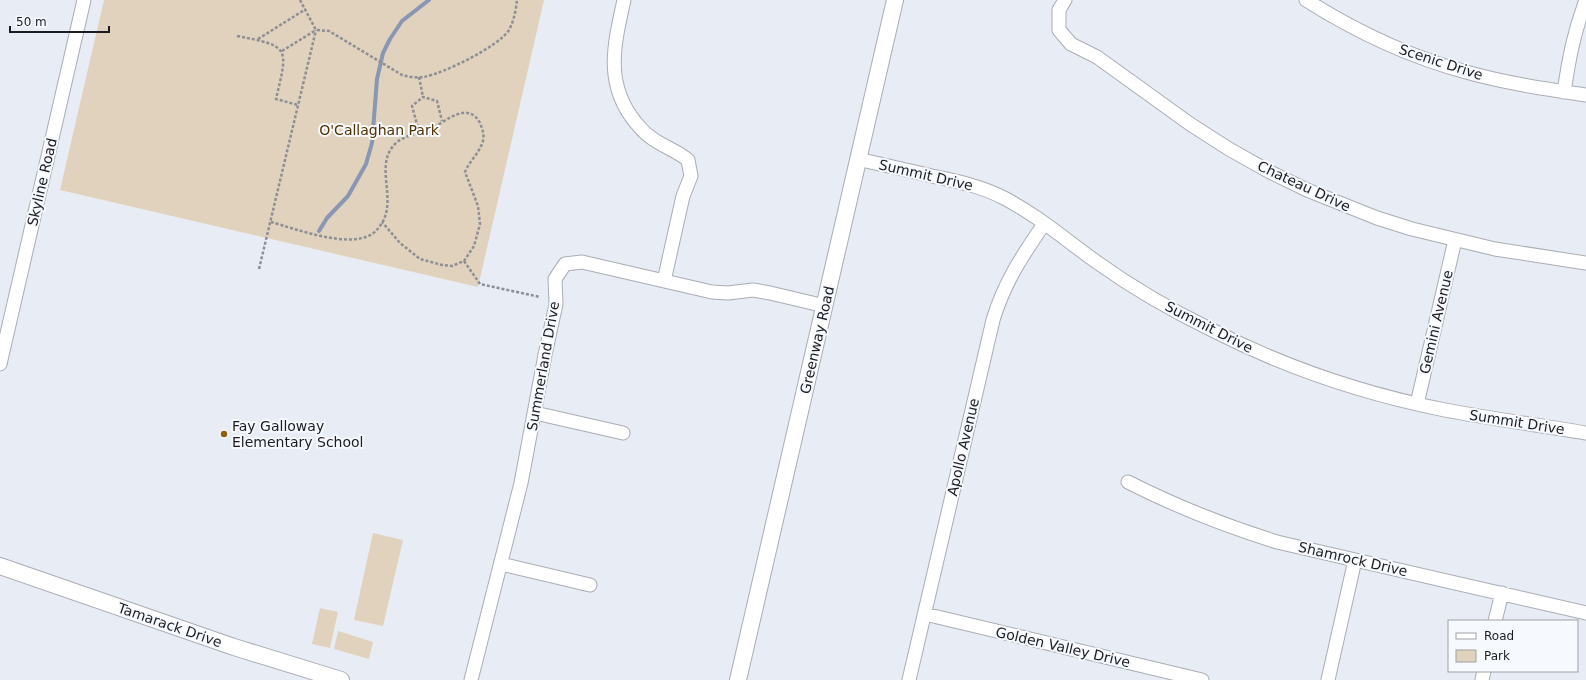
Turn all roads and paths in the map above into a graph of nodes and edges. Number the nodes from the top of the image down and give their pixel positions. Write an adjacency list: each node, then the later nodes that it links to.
1 (84, 0): 32 (street, Skyline Road)
2 (300, 0): 9 (path)
3 (517, 0): 14 (path)
4 (624, 0): 29 (street)
5 (895, 0): 21 (street, Greenway Road)
6 (1065, 0): 25 (street, Chateau Drive)
7 (1306, 0): 15 (street, Scenic Drive)
8 (1586, 0): 15 (street)
9 (306, 9): 10 (path); 12 (path)
10 (316, 30): 13 (path); 14 (path); 18 (path)
11 (237, 36): 12 (path)
12 (258, 40): 13 (path)
13 (282, 52): 18 (path)
14 (419, 77): 17 (path)
15 (1564, 92): 16 (street, Scenic Drive)
16 (1586, 95)
17 (423, 97): 19 (path); 20 (path)
18 (298, 106): 22 (path)
19 (442, 121): 20 (path); 26 (path)
20 (419, 132): 23 (path)
21 (858, 159): 24 (street, Summit Drive); 31 (street, Greenway Road)
22 (271, 222): 23 (path); 28 (path)
23 (382, 222): 26 (path)
24 (1044, 224): 33 (street, Summit Drive); 44 (street, Apollo Avenue)
25 (1455, 240): 27 (street, Chateau Drive); 33 (street, Gemini Avenue)
26 (464, 261): 30 (path)
27 (1586, 263)
28 (259, 269)
29 (664, 280): 31 (street, Summerland Drive); 34 (street, Summerland Drive)
30 (540, 297)
31 (824, 306): 48 (street, Greenway Road)
32 (0, 364)
33 (1417, 404): 35 (street, Summit Drive)
34 (535, 413): 36 (street); 39 (street, Summerland Drive)
35 (1586, 432)
36 (623, 433)
37 (1128, 482): 38 (street, Shamrock Drive)
38 (1355, 560): 42 (street, Shamrock Drive); 51 (street)
39 (501, 564): 41 (street); 47 (street, Summerland Drive)
40 (0, 566): 46 (street, Tamarack Drive)
41 (590, 585)
42 (1502, 593): 43 (street, Shamrock Drive); 45 (street)
43 (1586, 613)
44 (924, 614): 49 (street, Apollo Avenue); 50 (street, Golden Valley Drive)
45 (1495, 620)
46 (341, 680)
47 (471, 680)
48 (738, 680)
49 (909, 680)
50 (1202, 680)
51 (1328, 680)

